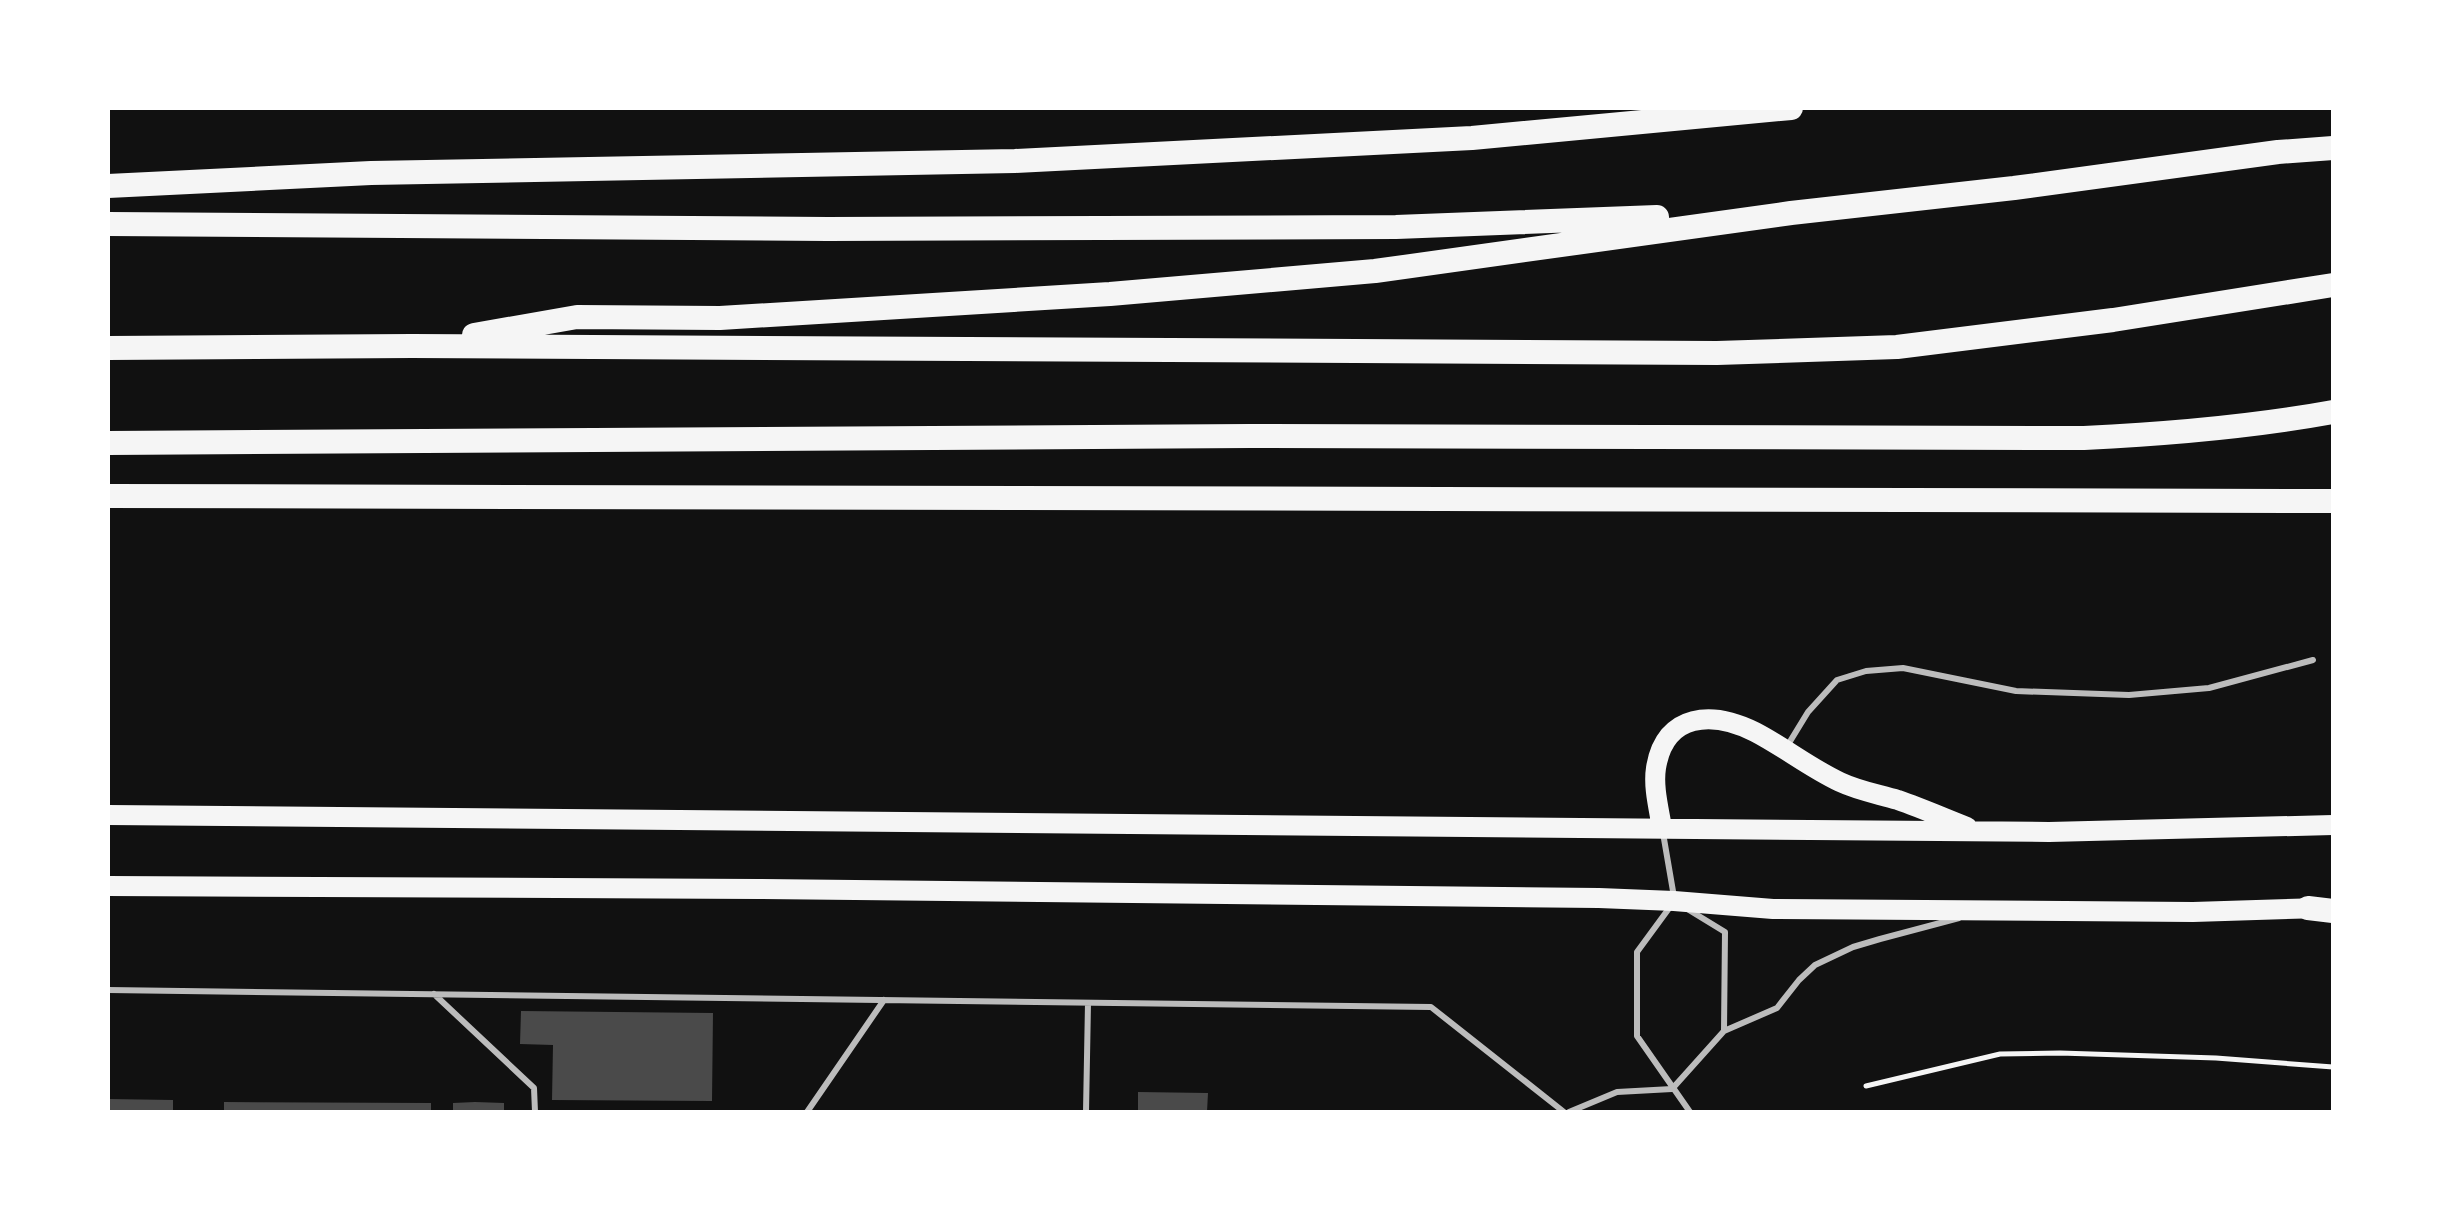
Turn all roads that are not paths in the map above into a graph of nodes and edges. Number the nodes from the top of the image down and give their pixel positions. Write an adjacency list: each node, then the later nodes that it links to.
1 (1791, 108): 3 (highway)
2 (2333, 148): 4 (highway)
3 (108, 186)
4 (1791, 213): 5 (highway); 7 (highway)
5 (108, 224)
6 (2333, 285): 7 (highway)
7 (412, 346): 8 (highway)
8 (108, 348)
9 (2333, 412): 10 (highway)
10 (108, 443)
11 (108, 496): 12 (highway)
12 (2333, 501)
13 (2313, 660): 14 (lane)
14 (1784, 751): 17 (main road); 18 (main road)
15 (108, 815): 17 (main road)
16 (2333, 825): 18 (main road)
17 (1662, 828): 18 (main road); 20 (lane)
18 (1978, 831)
19 (108, 886): 20 (main road)
20 (1674, 901): 23 (main road); 28 (lane); 29 (lane)
21 (2308, 908): 22 (highway); 23 (main road)
22 (2333, 909)
23 (1984, 912): 28 (lane)
24 (108, 990): 25 (lane)
25 (434, 994): 26 (lane); 30 (lane)
26 (884, 1000): 27 (lane); 31 (lane)
27 (1088, 1003): 32 (lane); 33 (lane)
28 (1724, 1031): 29 (lane)
29 (1672, 1089): 33 (lane); 34 (lane)
30 (535, 1112)
31 (807, 1112)
32 (1086, 1112)
33 (1566, 1112)
34 (1690, 1112)

